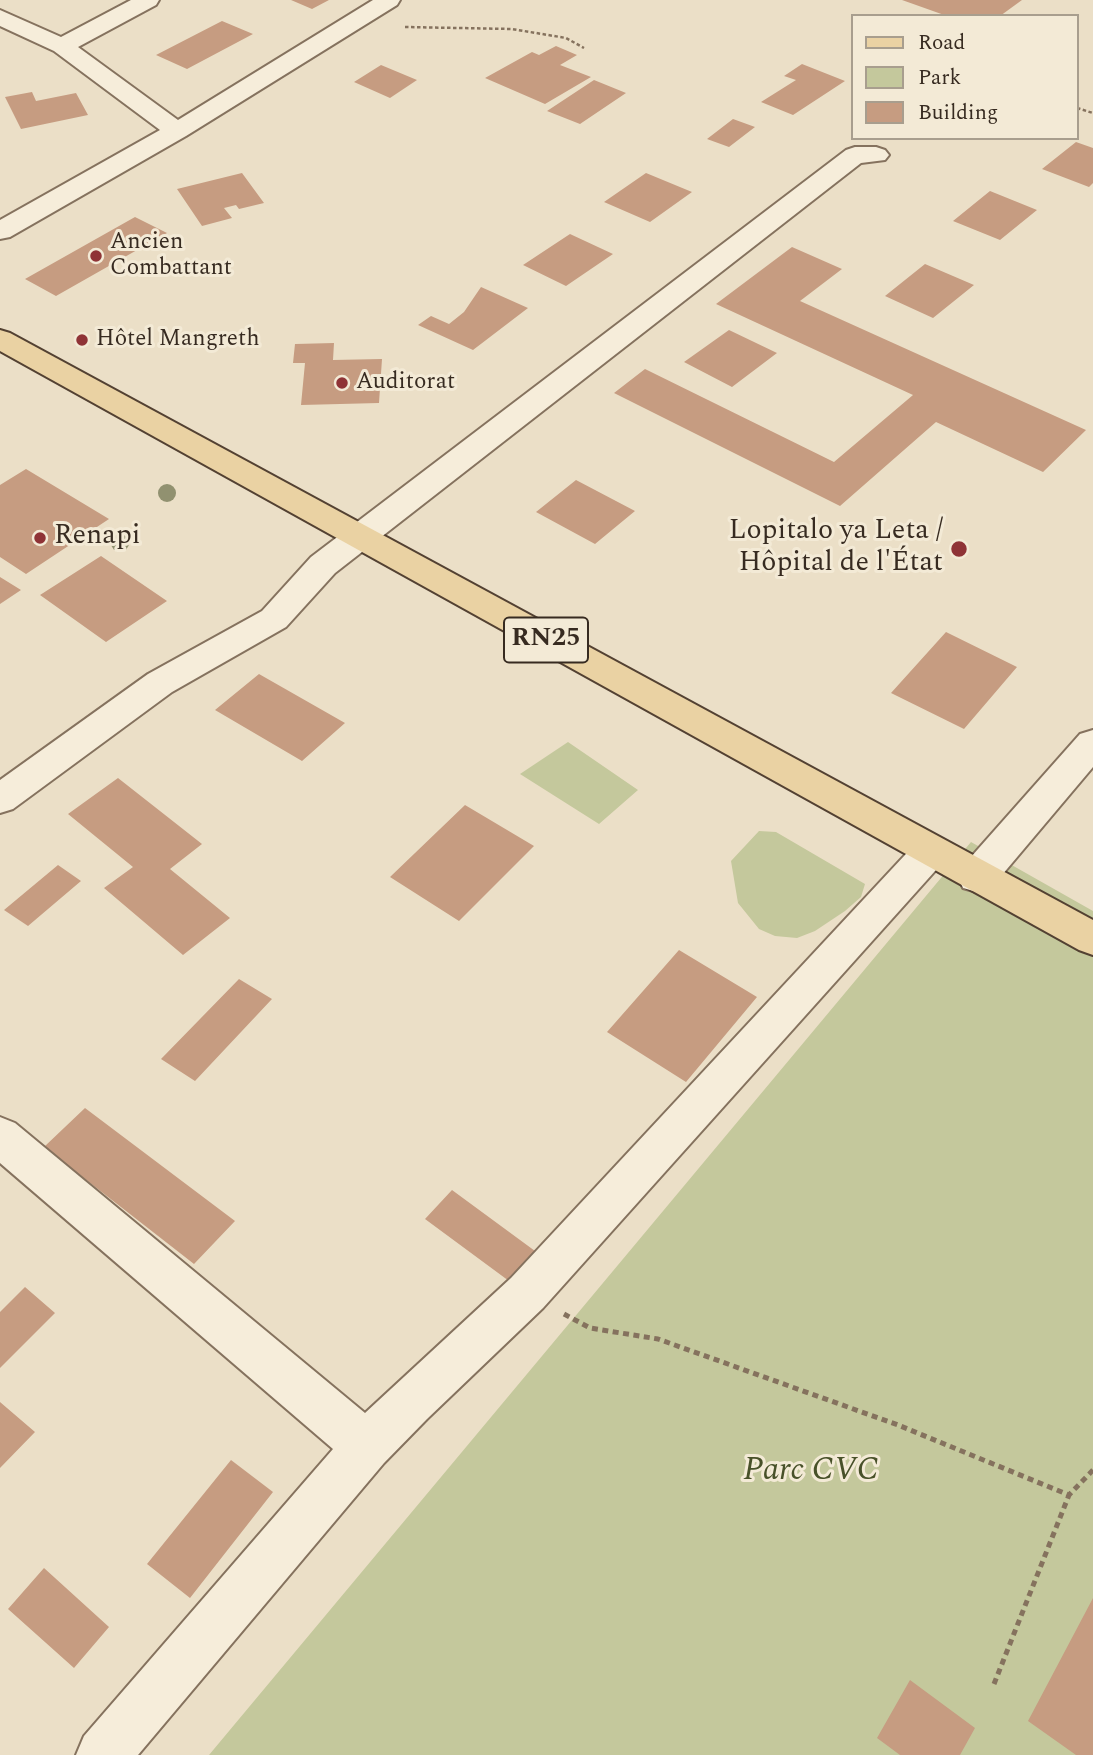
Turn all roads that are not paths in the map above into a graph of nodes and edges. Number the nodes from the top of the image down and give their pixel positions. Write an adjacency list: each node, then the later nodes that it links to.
1 (148, 0): 4 (street)
2 (389, 0): 5 (street)
3 (0, 17): 4 (street)
4 (62, 47): 5 (street)
5 (177, 131): 7 (street)
6 (876, 155): 9 (street)
7 (0, 231)
8 (0, 339): 9 (main road, RN25)
9 (360, 538): 11 (street); 12 (main road, RN25)
10 (1093, 743): 13 (street)
11 (0, 799)
12 (931, 851): 13 (main road, RN25); 16 (street)
13 (977, 877): 14 (main road, RN25)
14 (1093, 939)
15 (0, 1136): 16 (street)
16 (367, 1446): 17 (street)
17 (103, 1755)

